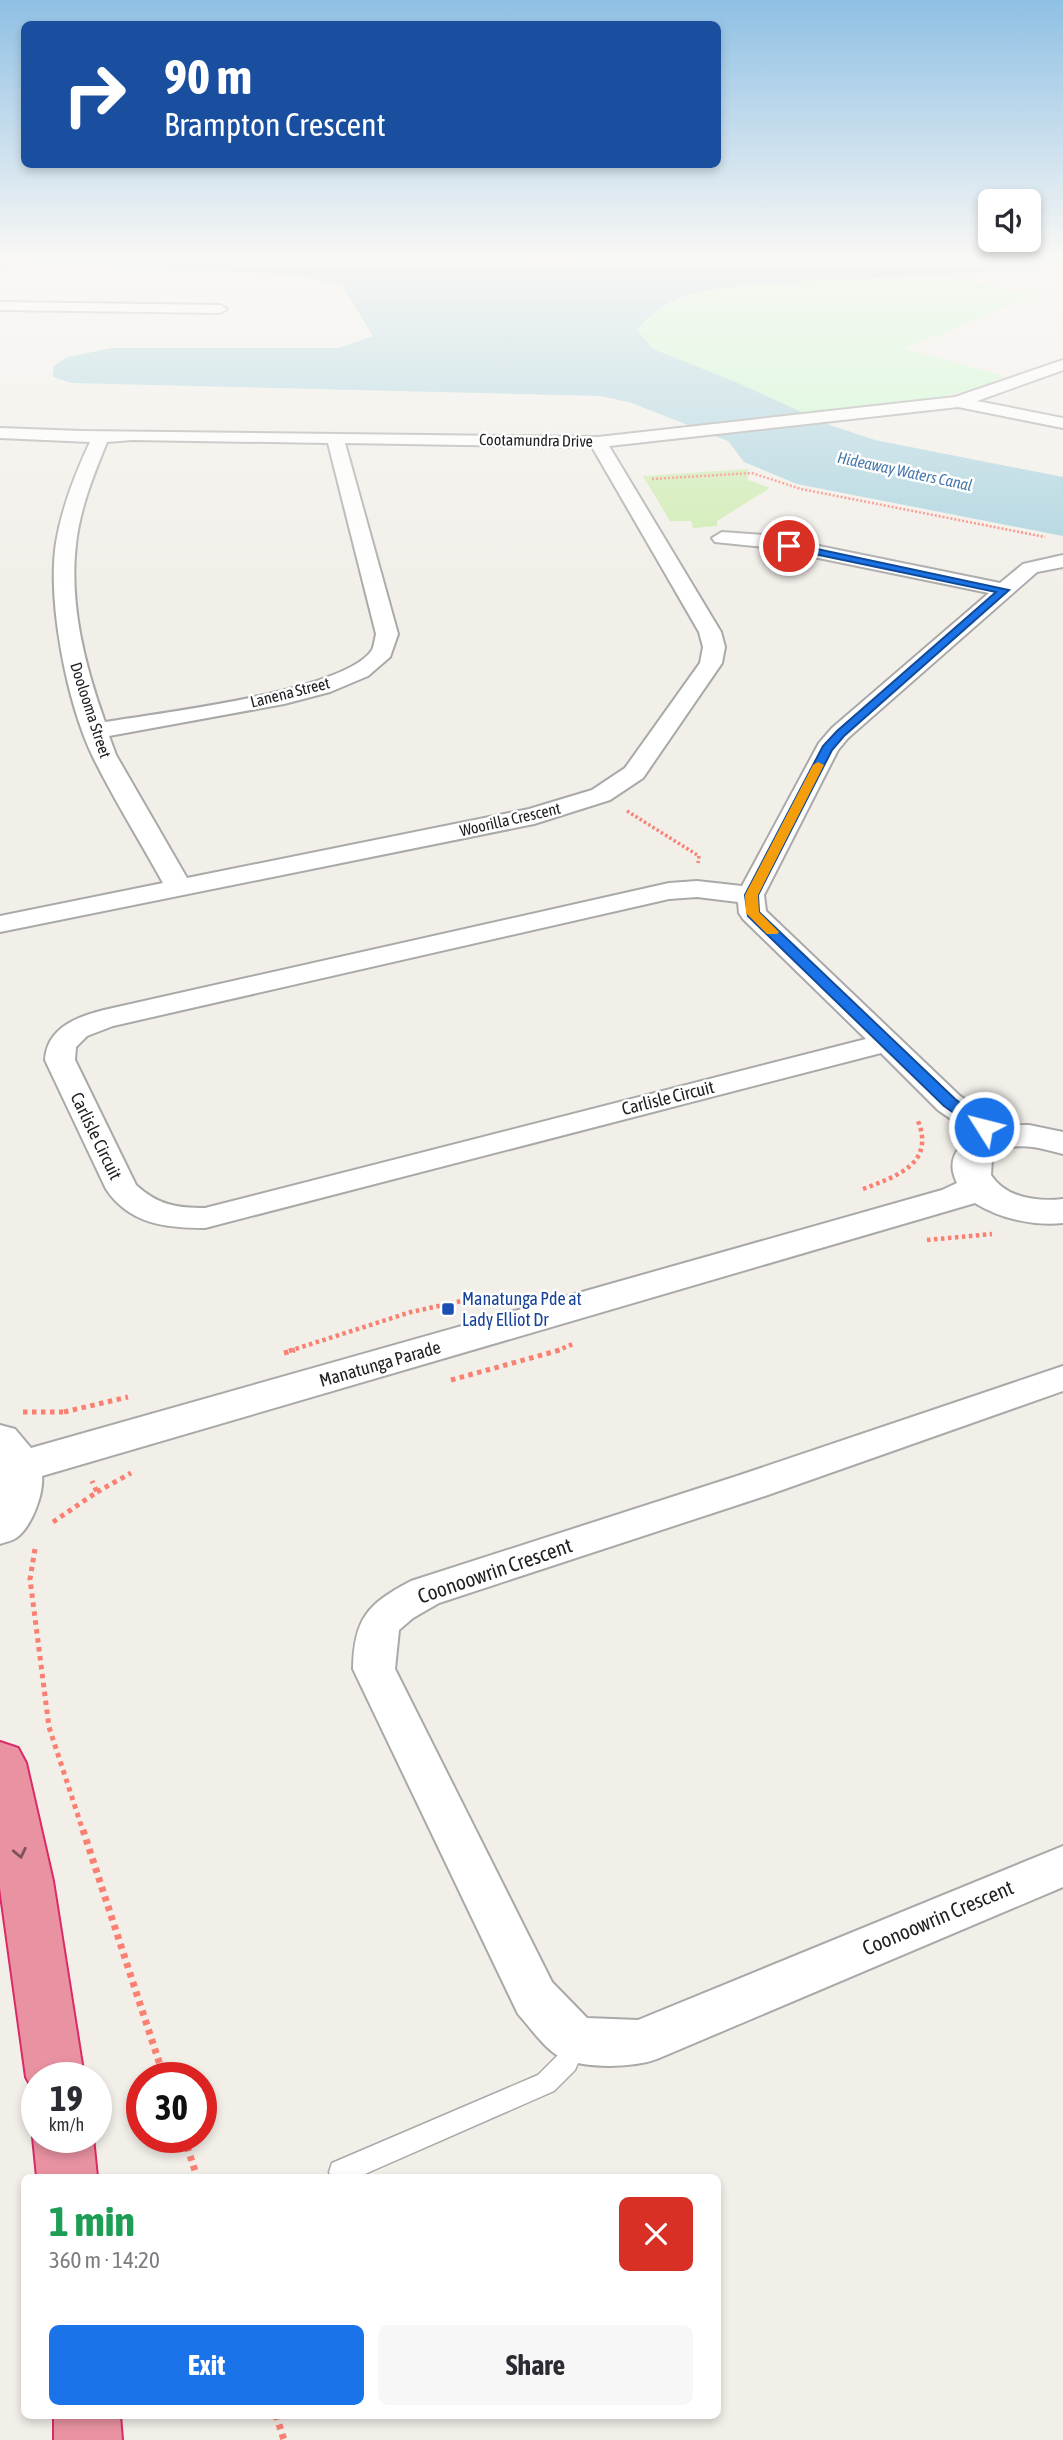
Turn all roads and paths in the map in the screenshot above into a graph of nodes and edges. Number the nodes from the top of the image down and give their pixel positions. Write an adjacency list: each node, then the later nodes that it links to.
1 (1049, 370): 2 (street, Cootamundra Drive)
2 (958, 402): 3 (street); 7 (street, Cootamundra Drive)
3 (1063, 423)
4 (0, 433): 5 (street, Cootamundra Drive)
5 (100, 438): 6 (street, Cootamundra Drive); 12 (street, Doolooma Street)
6 (335, 438): 7 (street, Cootamundra Drive); 12 (street, Lanena Street)
7 (597, 442): 8 (street, Woorilla Crescent)
8 (622, 481): 10 (path); 13 (street, Woorilla Crescent)
9 (722, 538): 11 (street)
10 (1058, 550): 11 (street)
11 (1004, 590): 16 (street)
12 (96, 731): 14 (street, Doolooma Street)
13 (601, 795): 14 (street, Woorilla Crescent); 15 (path)
14 (178, 887): 17 (street, Woorilla Crescent)
15 (697, 889): 16 (street, Carlisle Circuit); 18 (street, Carlisle Circuit)
16 (751, 895): 18 (street)
17 (0, 924)
18 (886, 1042): 19 (street)
19 (949, 1102): 20 (street); 23 (path)
20 (1001, 1139): 21 (street); 22 (street)
21 (1063, 1143)
22 (980, 1187): 24 (street); 31 (street, Manatunga Parade)
23 (855, 1192)
24 (1063, 1211)
25 (488, 1295): 26 (path)
26 (274, 1356)
27 (1063, 1378): 37 (street, Coonoowrin Crescent)
28 (140, 1394): 29 (path)
29 (64, 1412): 30 (path); 31 (path)
30 (68, 1422)
31 (13, 1439): 34 (street)
32 (93, 1482): 33 (path)
33 (45, 1530)
34 (18, 1534): 39 (path)
35 (0, 1763): 38 (highway, one-way to 38)
36 (1063, 1866): 37 (street, Coonoowrin Crescent)
37 (576, 2040): 42 (lane)
38 (53, 2062)
39 (159, 2062)
40 (65, 2153): 43 (highway)
41 (189, 2153): 44 (path)
42 (341, 2172)
43 (67, 2174)
44 (196, 2174)
45 (87, 2419): 47 (highway)
46 (277, 2419): 48 (path)
47 (88, 2440)
48 (284, 2440)

